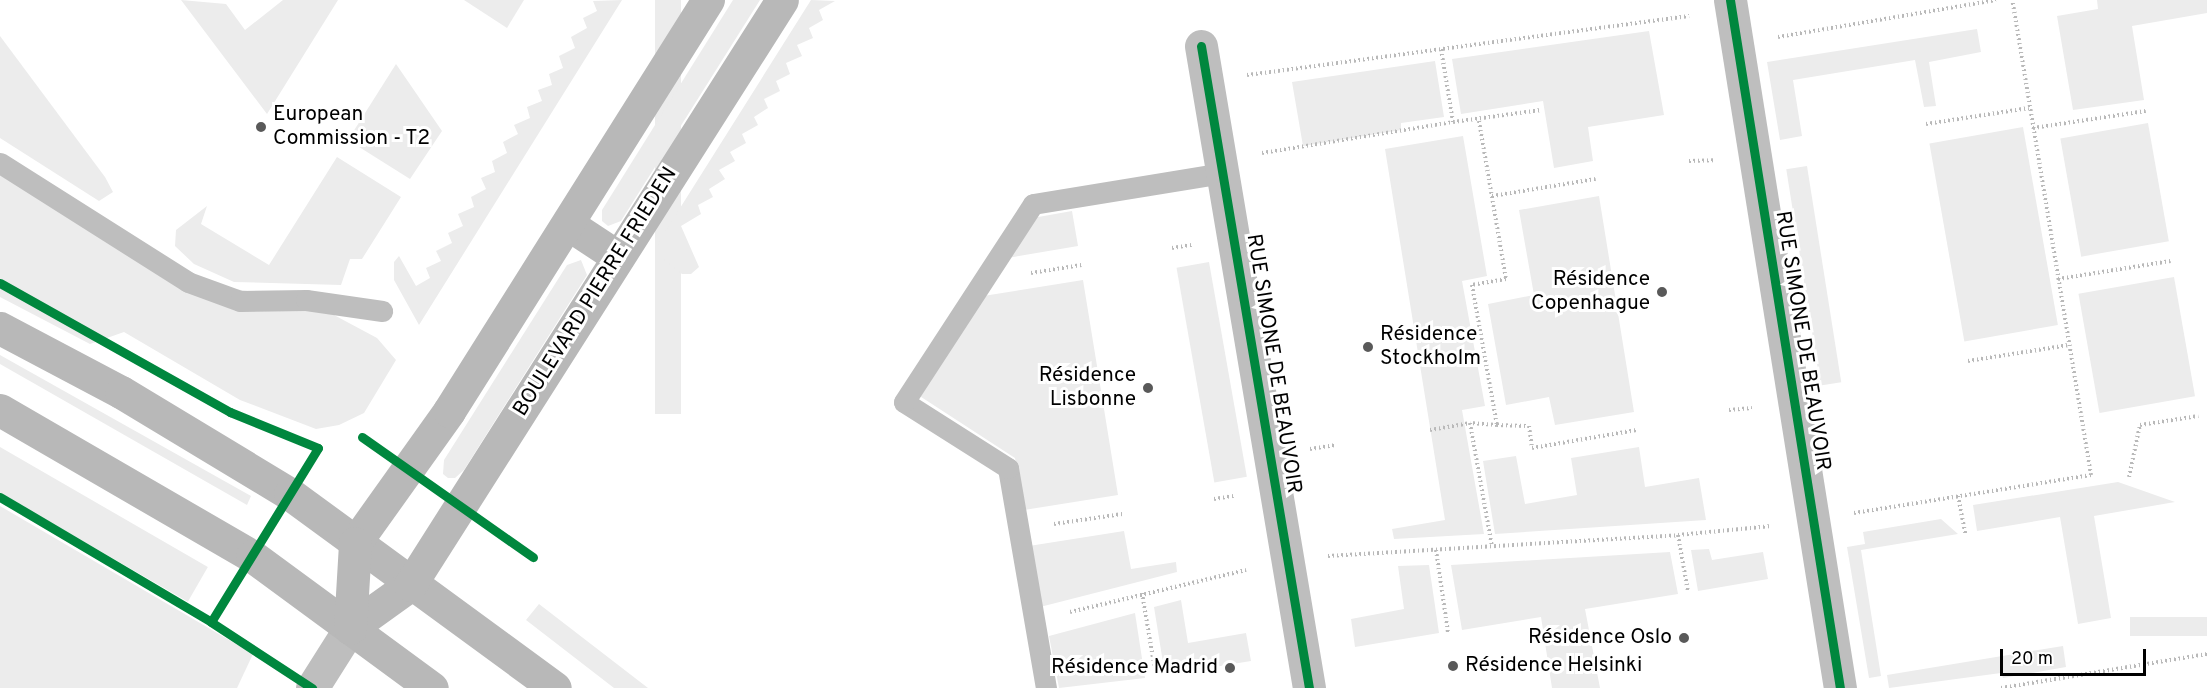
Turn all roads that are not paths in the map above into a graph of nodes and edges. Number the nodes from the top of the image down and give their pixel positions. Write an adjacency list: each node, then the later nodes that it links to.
1 (708, 0): 7 (main road)
2 (782, 0): 8 (main road, BOULEVARD PIERRE FRIEDEN)
3 (1730, 5): 20 (street, RUE SIMONE DE BEAUVOIR)
4 (1201, 46): 6 (street, RUE SIMONE DE BEAUVOIR)
5 (0, 163): 9 (lane)
6 (1222, 166): 18 (lane); 19 (street, RUE SIMONE DE BEAUVOIR)
7 (568, 224): 8 (main road); 12 (main road)
8 (618, 257): 13 (main road, BOULEVARD PIERRE FRIEDEN)
9 (382, 311)
10 (0, 328): 12 (main road)
11 (0, 410): 14 (main road)
12 (355, 543): 13 (main road); 14 (main road)
13 (410, 585): 14 (main road); 17 (main road)
14 (350, 628): 15 (street); 16 (main road)
15 (312, 688)
16 (432, 688)
17 (555, 688)
18 (1046, 688)
19 (1309, 688)
20 (1840, 688)

